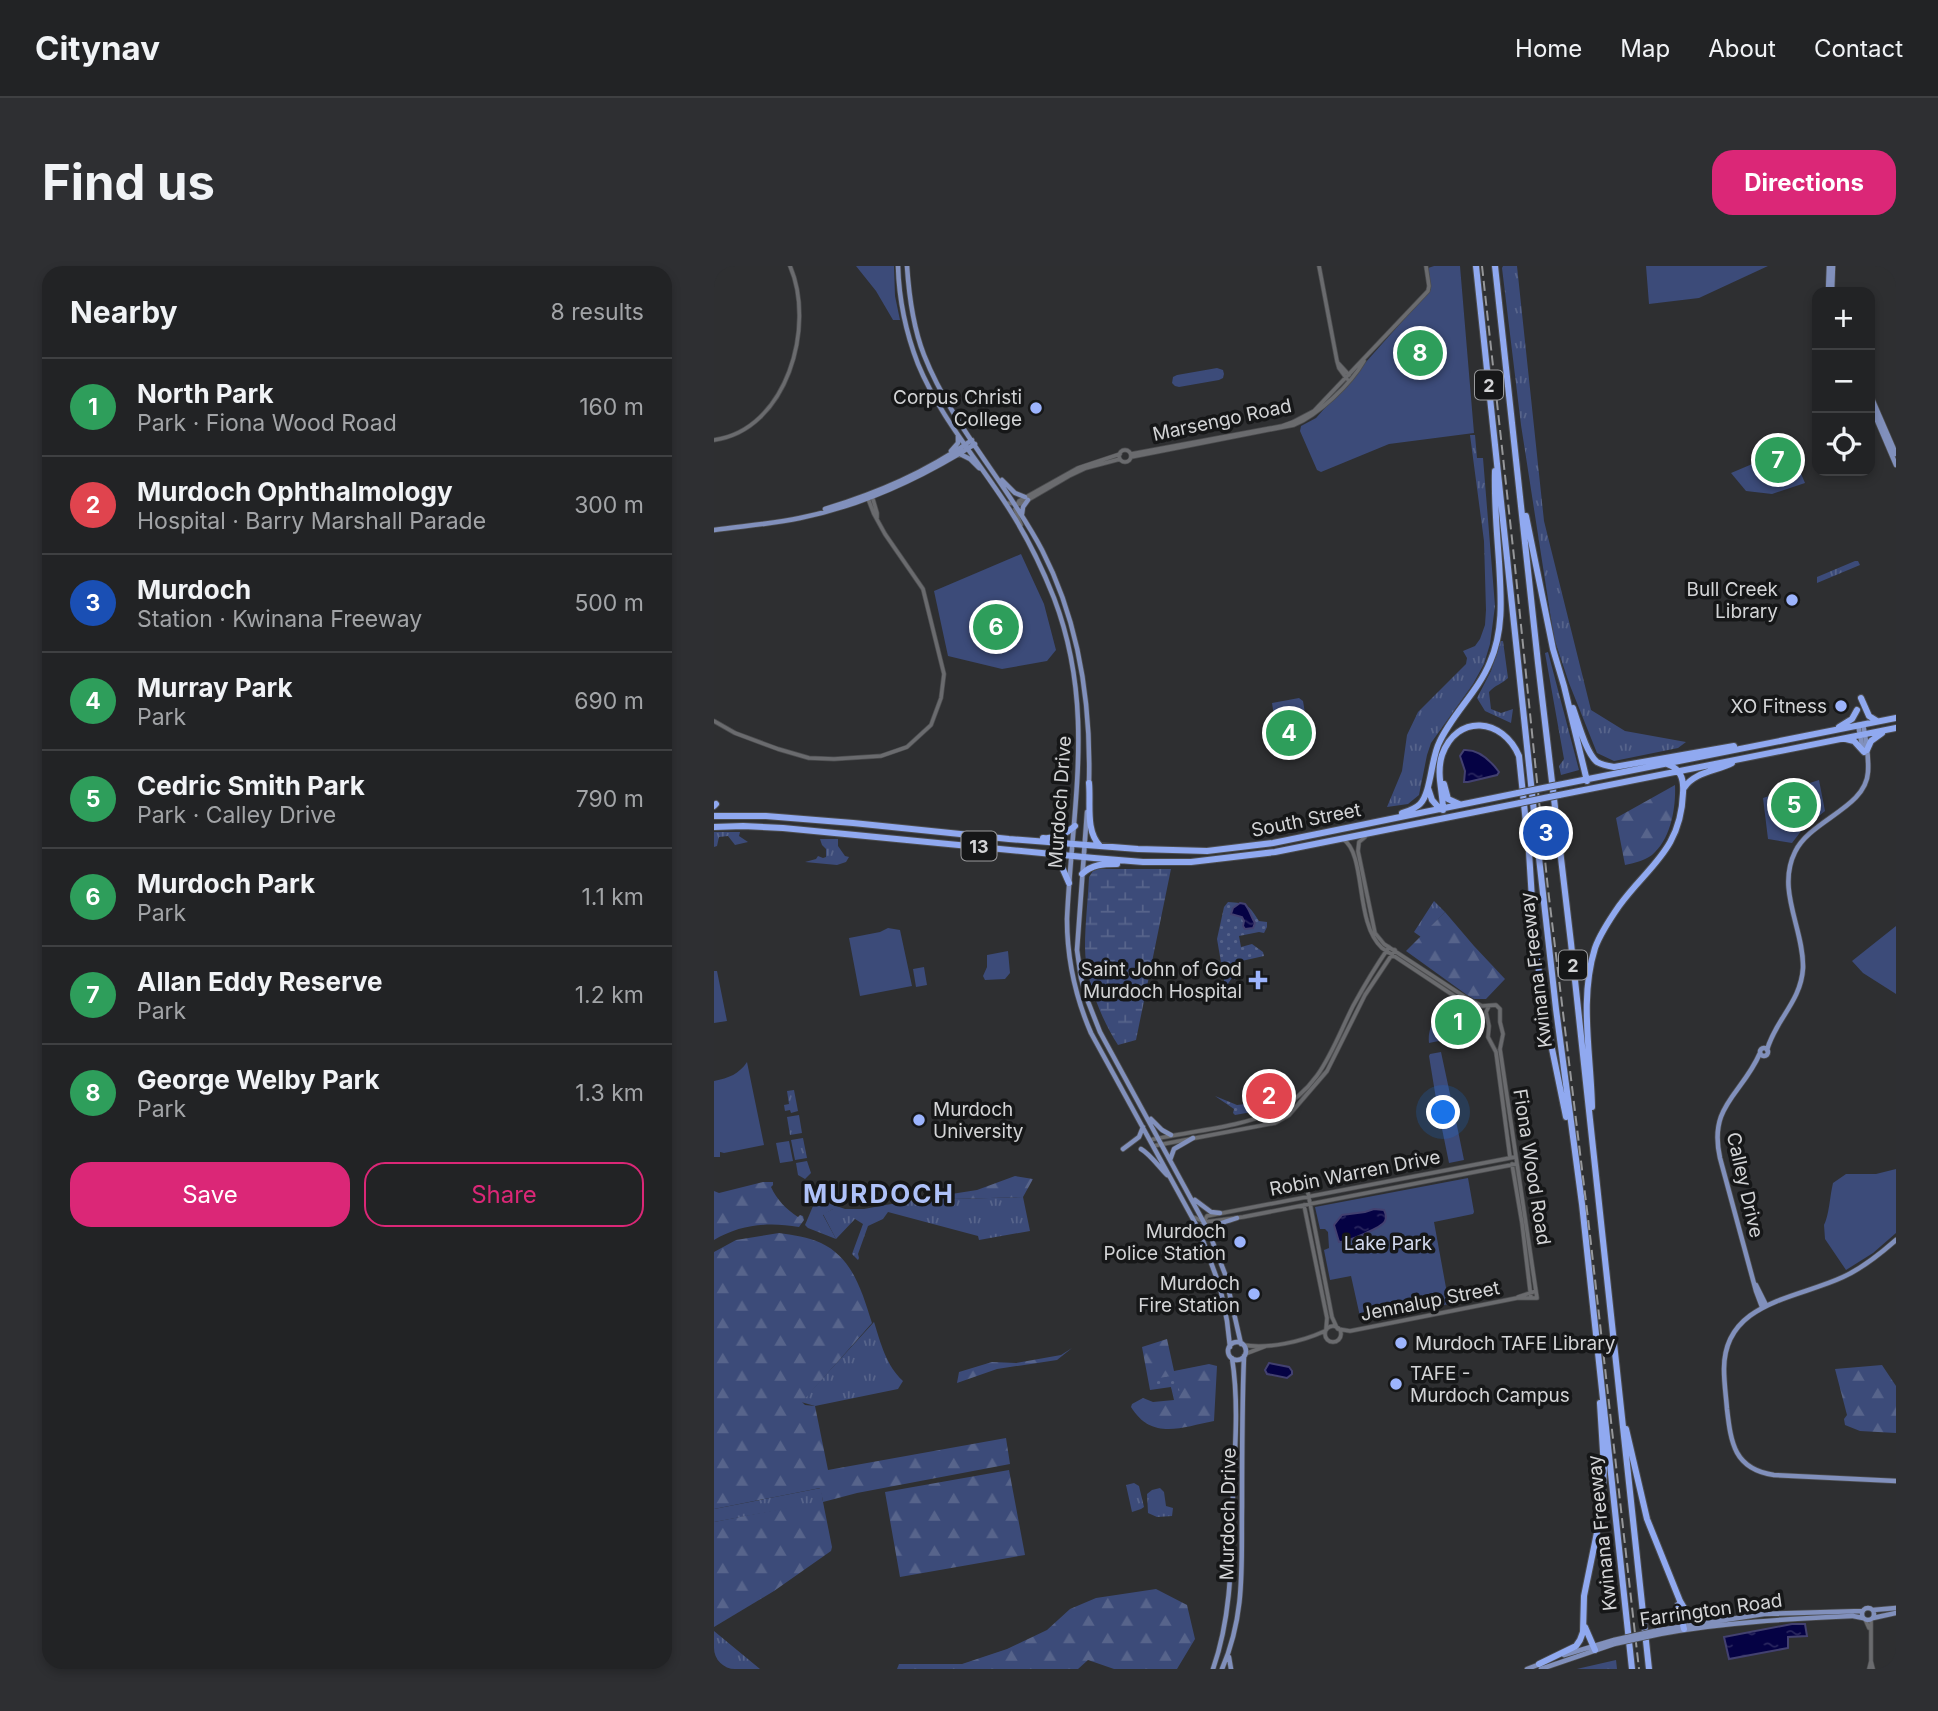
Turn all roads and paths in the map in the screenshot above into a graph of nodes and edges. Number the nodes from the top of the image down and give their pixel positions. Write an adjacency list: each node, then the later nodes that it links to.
1 (790, 266): 14 (street)
2 (898, 266): 13 (main road, Murdoch Drive)
3 (907, 266): 16 (main road, Murdoch Drive)
4 (1319, 266): 10 (street)
5 (1426, 266): 10 (street, Marsengo Road)
6 (1476, 266): 15 (highway, Kwinana Freeway / 2)
7 (1495, 266): 25 (highway, Kwinana Freeway / 2)
8 (1831, 266): 9 (main road)
9 (1830, 287)
10 (1349, 377): 20 (street, Marsengo Road)
11 (1875, 406): 19 (main road)
12 (1874, 413): 23 (main road)
13 (957, 432): 17 (main road, Murdoch Drive); 22 (main road)
14 (714, 440)
15 (1495, 441): 56 (highway); 100 (highway, Kwinana Freeway / 2)
16 (974, 442): 17 (main road); 24 (main road, Murdoch Drive)
17 (967, 447): 18 (main road); 22 (main road); 26 (main road, Murdoch Drive)
18 (960, 454): 26 (main road); 27 (main road)
19 (1896, 454)
20 (1131, 456): 21 (street, Marsengo Road); 21 (street, Marsengo Road)
21 (1120, 457): 28 (street, Marsengo Road)
22 (937, 463): 27 (main road)
23 (1896, 465)
24 (994, 472): 28 (main road); 30 (main road, Murdoch Drive)
25 (1518, 483): 34 (highway); 97 (highway, Kwinana Freeway / 2)
26 (996, 489): 29 (main road, Murdoch Drive)
27 (869, 497): 32 (main road); 38 (street)
28 (1027, 499): 30 (street, Marsengo Road); 31 (main road)
29 (1005, 503): 30 (street, Marsengo Road); 33 (main road, Murdoch Drive)
30 (1016, 504): 31 (main road, Murdoch Drive); 33 (street)
31 (1022, 514): 55 (main road, Murdoch Drive)
32 (714, 529)
33 (1024, 534): 65 (main road, Murdoch Drive)
34 (1564, 687): 47 (highway); 54 (highway)
35 (1861, 698): 39 (highway)
36 (1857, 710): 42 (highway)
37 (1896, 718): 39 (highway, South Street / 13)
38 (714, 721)
39 (1878, 721): 40 (highway, South Street / 13)
40 (1861, 724): 42 (highway, South Street / 13); 44 (main road, Calley Drive)
41 (1896, 728): 43 (highway, South Street / 13)
42 (1834, 730): 45 (highway, South Street / 13)
43 (1887, 730): 44 (highway, South Street / 13); 50 (highway)
44 (1863, 735): 46 (highway, South Street / 13); 50 (main road, Calley Drive)
45 (1788, 739): 47 (highway, South Street / 13); 49 (highway)
46 (1842, 739): 49 (highway, South Street / 13); 50 (highway)
47 (1760, 744): 52 (highway, South Street / 13)
48 (1445, 749): 59 (highway); 60 (highway); 100 (highway)
49 (1791, 749): 51 (highway, South Street / 13)
50 (1866, 753): 126 (main road, Calley Drive)
51 (1740, 758): 53 (highway, South Street / 13); 57 (highway)
52 (1667, 764): 53 (highway); 54 (highway, South Street / 13)
53 (1679, 771): 57 (highway); 58 (highway, South Street / 13)
54 (1587, 780): 58 (highway); 59 (highway, South Street / 13, bridge)
55 (1089, 783): 71 (main road, Murdoch Drive); 72 (highway)
56 (1428, 787): 60 (highway); 63 (highway)
57 (1684, 789): 97 (highway)
58 (1580, 790): 61 (highway, South Street / 13, bridge)
59 (1461, 805): 60 (highway, South Street / 13)
60 (1442, 809): 61 (highway); 63 (highway, South Street / 13); 64 (highway)
61 (1455, 815): 64 (highway, South Street / 13)
62 (714, 816): 68 (highway, South Street / 13)
63 (1385, 820): 72 (highway, South Street / 13)
64 (1432, 820): 67 (highway, South Street / 13)
65 (1075, 826): 68 (highway); 70 (main road, Murdoch Drive)
66 (714, 827): 73 (highway, South Street / 13)
67 (1373, 832): 69 (highway, South Street / 13); 79 (street)
68 (1009, 839): 70 (highway, South Street / 13)
69 (1342, 839): 76 (highway, South Street / 13); 79 (street)
70 (1073, 844): 71 (highway, South Street / 13); 74 (main road, Murdoch Drive)
71 (1084, 845): 72 (highway, South Street / 13); 75 (main road, Murdoch Drive)
72 (1100, 846)
73 (1050, 854): 74 (highway, South Street / 13); 78 (highway)
74 (1071, 856): 75 (highway, South Street / 13); 78 (main road, Murdoch Drive)
75 (1083, 857): 76 (highway, South Street / 13); 77 (main road, Murdoch Drive)
76 (1161, 863): 77 (highway)
77 (1082, 874): 86 (main road, Murdoch Drive)
78 (1069, 883): 88 (main road, Murdoch Drive)
79 (1388, 949): 80 (street); 85 (street)
80 (1393, 952): 81 (street); 82 (street); 87 (street)
81 (1489, 1006): 82 (street, Fiona Wood Road); 83 (street, Fiona Wood Road)
82 (1488, 1018): 84 (street, Fiona Wood Road)
83 (1502, 1040): 84 (street); 98 (street, Fiona Wood Road)
84 (1492, 1042): 98 (street, Fiona Wood Road)
85 (1274, 1111): 87 (street); 89 (street)
86 (1145, 1114): 89 (main road); 90 (main road, Murdoch Drive)
87 (1284, 1119): 91 (street)
88 (1143, 1127): 92 (main road, Murdoch Drive); 95 (main road)
89 (1171, 1135): 90 (street)
90 (1158, 1138): 92 (street); 93 (main road, Murdoch Drive)
91 (1193, 1138): 93 (street); 99 (main road)
92 (1150, 1140): 94 (main road, Murdoch Drive)
93 (1161, 1144): 94 (street); 99 (main road, Murdoch Drive)
94 (1153, 1146): 105 (main road, Murdoch Drive)
95 (1123, 1149)
96 (1141, 1149): 105 (main road)
97 (1594, 1153): 139 (highway, Kwinana Freeway / 2)
98 (1513, 1157): 101 (street, Fiona Wood Road); 102 (street, Robin Warren Drive)
99 (1170, 1160): 107 (main road, Murdoch Drive)
100 (1576, 1163): 133 (highway, Kwinana Freeway / 2)
101 (1514, 1164): 104 (street, Robin Warren Drive); 115 (street, Fiona Wood Road)
102 (1446, 1170): 103 (street, Robin Warren Drive); 104 (street)
103 (1426, 1174): 106 (street); 108 (street, Robin Warren Drive)
104 (1448, 1177): 106 (street, Robin Warren Drive)
105 (1172, 1181): 111 (main road, Murdoch Drive)
106 (1427, 1181): 108 (street, Robin Warren Drive)
107 (1191, 1197): 110 (main road); 114 (main road, Murdoch Drive)
108 (1307, 1200): 109 (street, Robin Warren Drive); 112 (street, Robin Warren Drive); 127 (street); 128 (street)
109 (1240, 1209): 110 (street, Robin Warren Drive); 112 (street)
110 (1220, 1213): 114 (street, Robin Warren Drive)
111 (1191, 1215): 114 (street); 118 (main road, Murdoch Drive)
112 (1249, 1216): 113 (street, Robin Warren Drive)
113 (1237, 1218): 114 (street, Robin Warren Drive); 116 (main road)
114 (1203, 1221): 116 (main road, Murdoch Drive); 118 (street)
115 (1524, 1223): 121 (street, Fiona Wood Road); 122 (street, Fiona Wood Road)
116 (1210, 1236): 119 (main road, Murdoch Drive)
117 (1896, 1240): 126 (main road)
118 (1206, 1247): 120 (main road, Murdoch Drive)
119 (1227, 1284): 120 (main road); 134 (main road, Murdoch Drive)
120 (1220, 1287): 136 (main road, Murdoch Drive)
121 (1536, 1291): 122 (street, Jennalup Street); 125 (street, Fiona Wood Road)
122 (1530, 1292): 123 (street, Jennalup Street); 124 (street, Fiona Wood Road)
123 (1517, 1298): 124 (street, Jennalup Street); 129 (street, Jennalup Street)
124 (1531, 1298): 125 (street, Jennalup Street)
125 (1537, 1298)
126 (1764, 1306): 140 (main road)
127 (1338, 1328): 128 (street, Jennalup Street); 129 (street, Jennalup Street); 131 (street, Jennalup Street)
128 (1326, 1331): 130 (street, Jennalup Street); 132 (street)
129 (1350, 1331): 131 (street, Jennalup Street)
130 (1309, 1338): 132 (street, Jennalup Street); 135 (street, Jennalup Street)
131 (1339, 1339): 132 (street, Jennalup Street)
132 (1328, 1340)
133 (1597, 1342): 146 (highway); 157 (highway, Kwinana Freeway / 2)
134 (1242, 1344): 135 (street, Jennalup Street); 136 (main road); 137 (main road, Murdoch Drive)
135 (1268, 1345): 137 (street, Jennalup Street)
136 (1230, 1347): 138 (main road, Murdoch Drive)
137 (1245, 1355): 138 (main road); 151 (main road, Murdoch Drive)
138 (1232, 1358): 153 (main road, Murdoch Drive)
139 (1619, 1395): 141 (highway); 158 (highway, Kwinana Freeway / 2)
140 (1896, 1481)
141 (1673, 1583): 148 (highway); 149 (highway)
142 (1896, 1608): 143 (main road)
143 (1873, 1610): 144 (main road, Farrington Road); 147 (main road)
144 (1863, 1611): 147 (main road); 148 (main road, Farrington Road)
145 (1896, 1614): 147 (main road, Farrington Road)
146 (1583, 1615): 150 (highway); 152 (highway)
147 (1868, 1618): 149 (main road, Farrington Road); 159 (street)
148 (1700, 1623): 149 (main road, Farrington Road)
149 (1684, 1627): 150 (main road, Farrington Road, bridge)
150 (1594, 1648): 152 (main road, Farrington Road)
151 (1229, 1650): 154 (main road, Murdoch Drive); 155 (main road)
152 (1540, 1667): 156 (main road, Farrington Road)
153 (1213, 1669)
154 (1222, 1669)
155 (1231, 1669)
156 (1527, 1669)
157 (1632, 1669)
158 (1649, 1669)
159 (1871, 1669)

